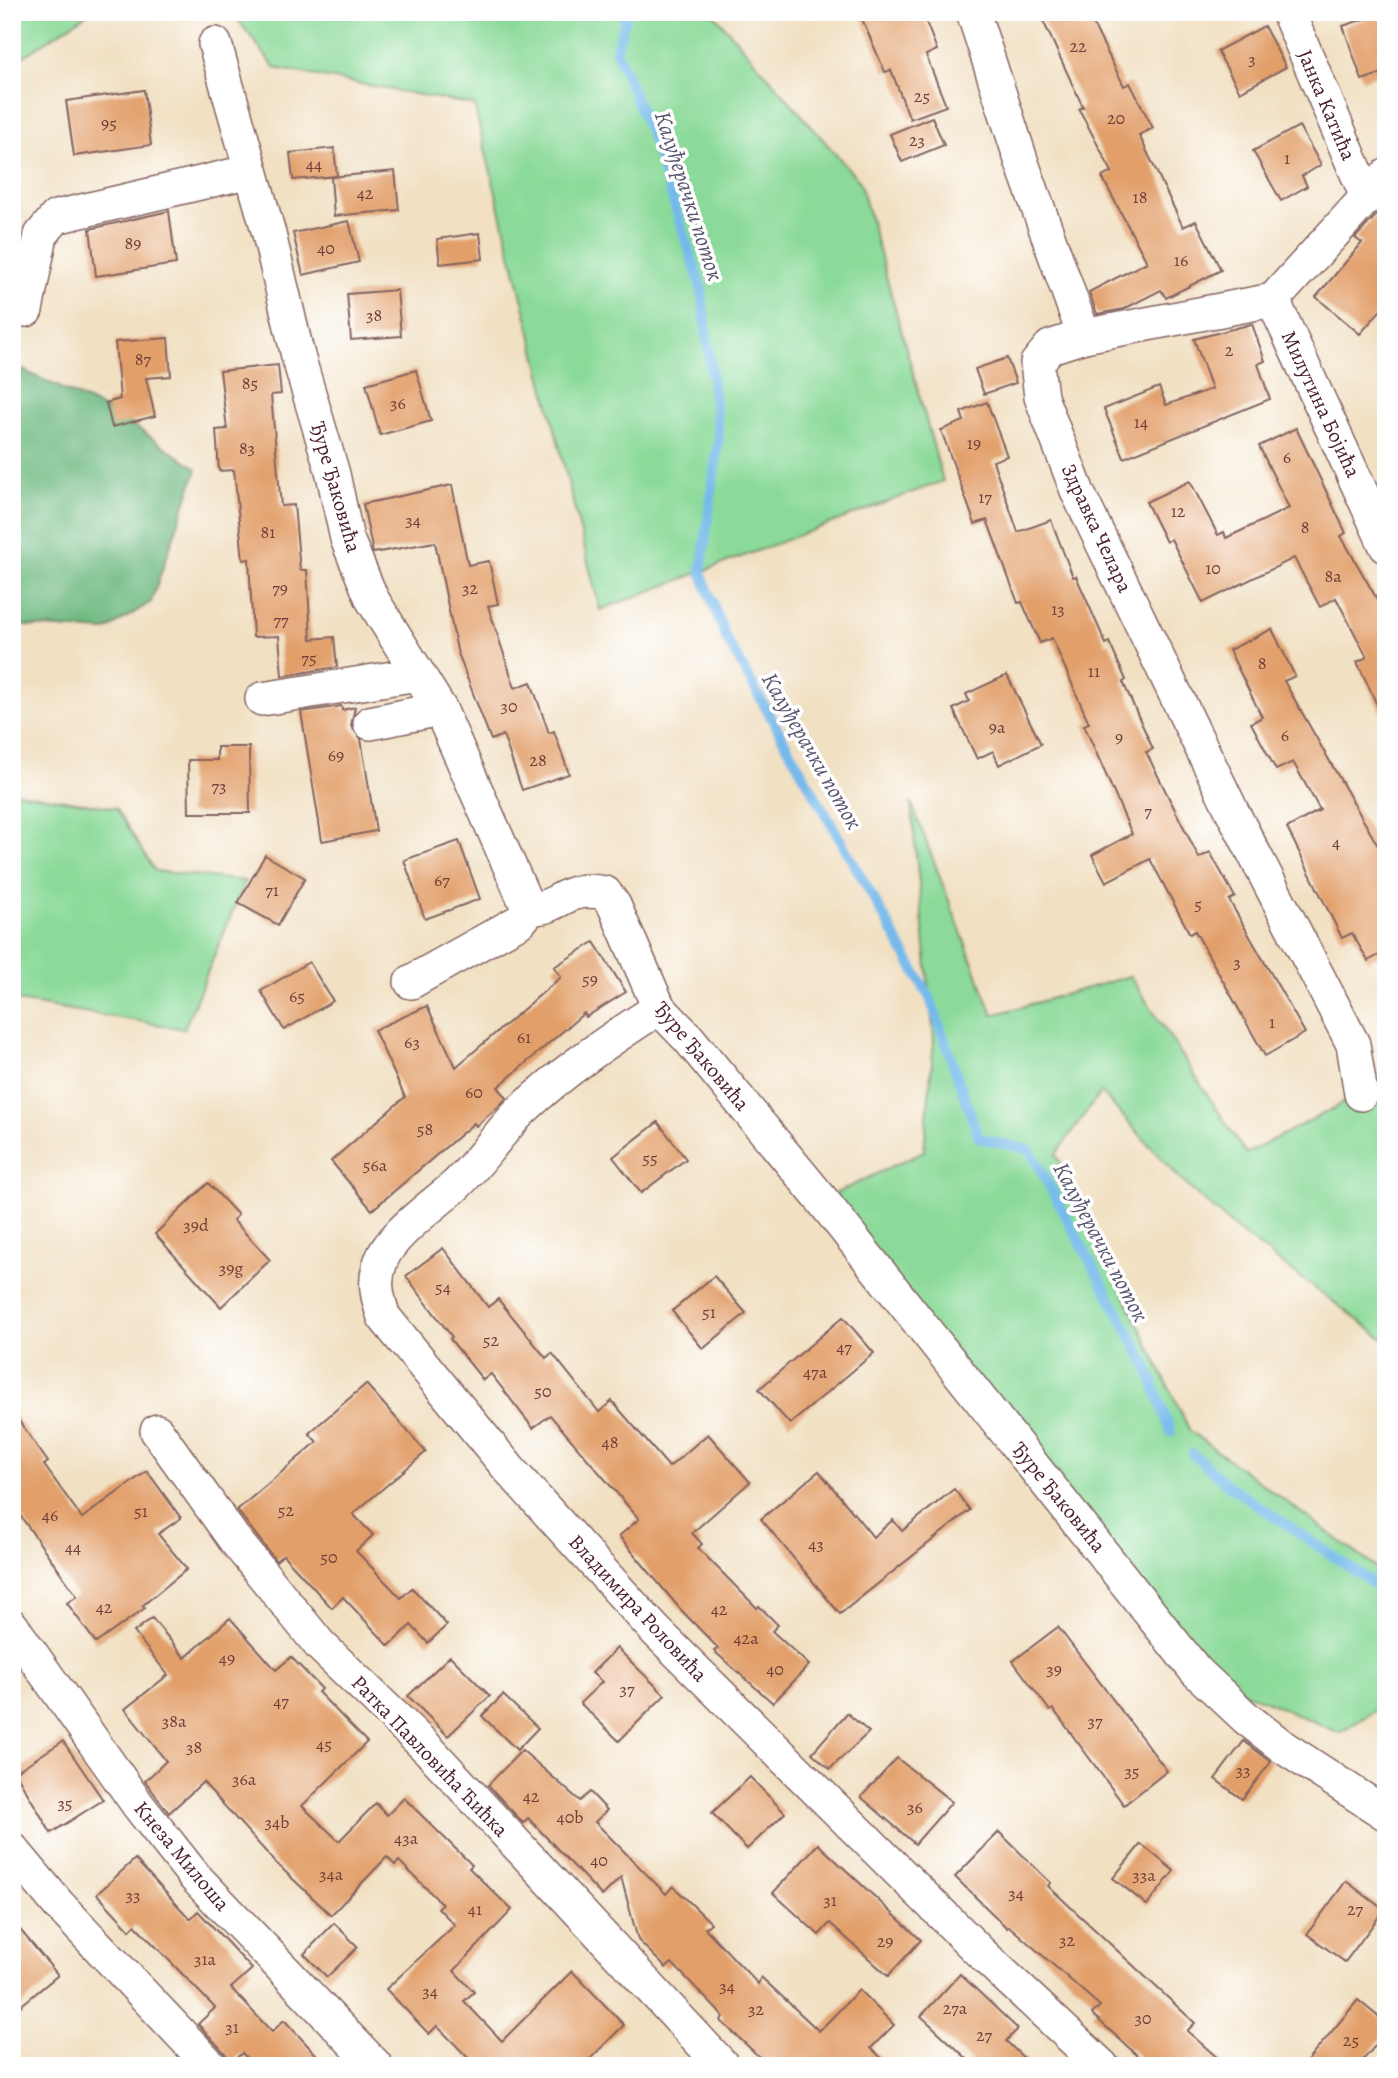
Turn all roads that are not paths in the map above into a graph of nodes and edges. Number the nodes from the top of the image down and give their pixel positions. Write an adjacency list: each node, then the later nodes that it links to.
1 (973, 12): 8 (street)
2 (1288, 12): 5 (street, Јанка Катића)
3 (215, 44): 4 (street, Ђуре Ђаковића)
4 (251, 171): 7 (street); 10 (street, Ђуре Ђаковића)
5 (1376, 186): 6 (street)
6 (1273, 300): 8 (street, Здравка Челара); 9 (street, Милутина Бојића)
7 (26, 310)
8 (1084, 336): 17 (street, Здравка Челара)
9 (1386, 546)
10 (418, 674): 11 (street); 12 (street, Ђуре Ђаковића)
11 (262, 699)
12 (440, 709): 13 (street); 14 (street, Ђуре Ђаковића)
13 (370, 723)
14 (531, 907): 15 (street); 16 (street, Ђуре Ђаковића)
15 (411, 982)
16 (659, 1009): 20 (street, Ђуре Ђаковића); 25 (street, Владимира Роловића)
17 (1362, 1094)
18 (157, 1430): 24 (street, Ратка Павловића Ћићка)
19 (12, 1626): 22 (street, Кнеза Милоша)
20 (1386, 1814)
21 (12, 1849): 23 (street)
22 (374, 2065)
23 (211, 2066)
24 (723, 2066)
25 (1102, 2066)

